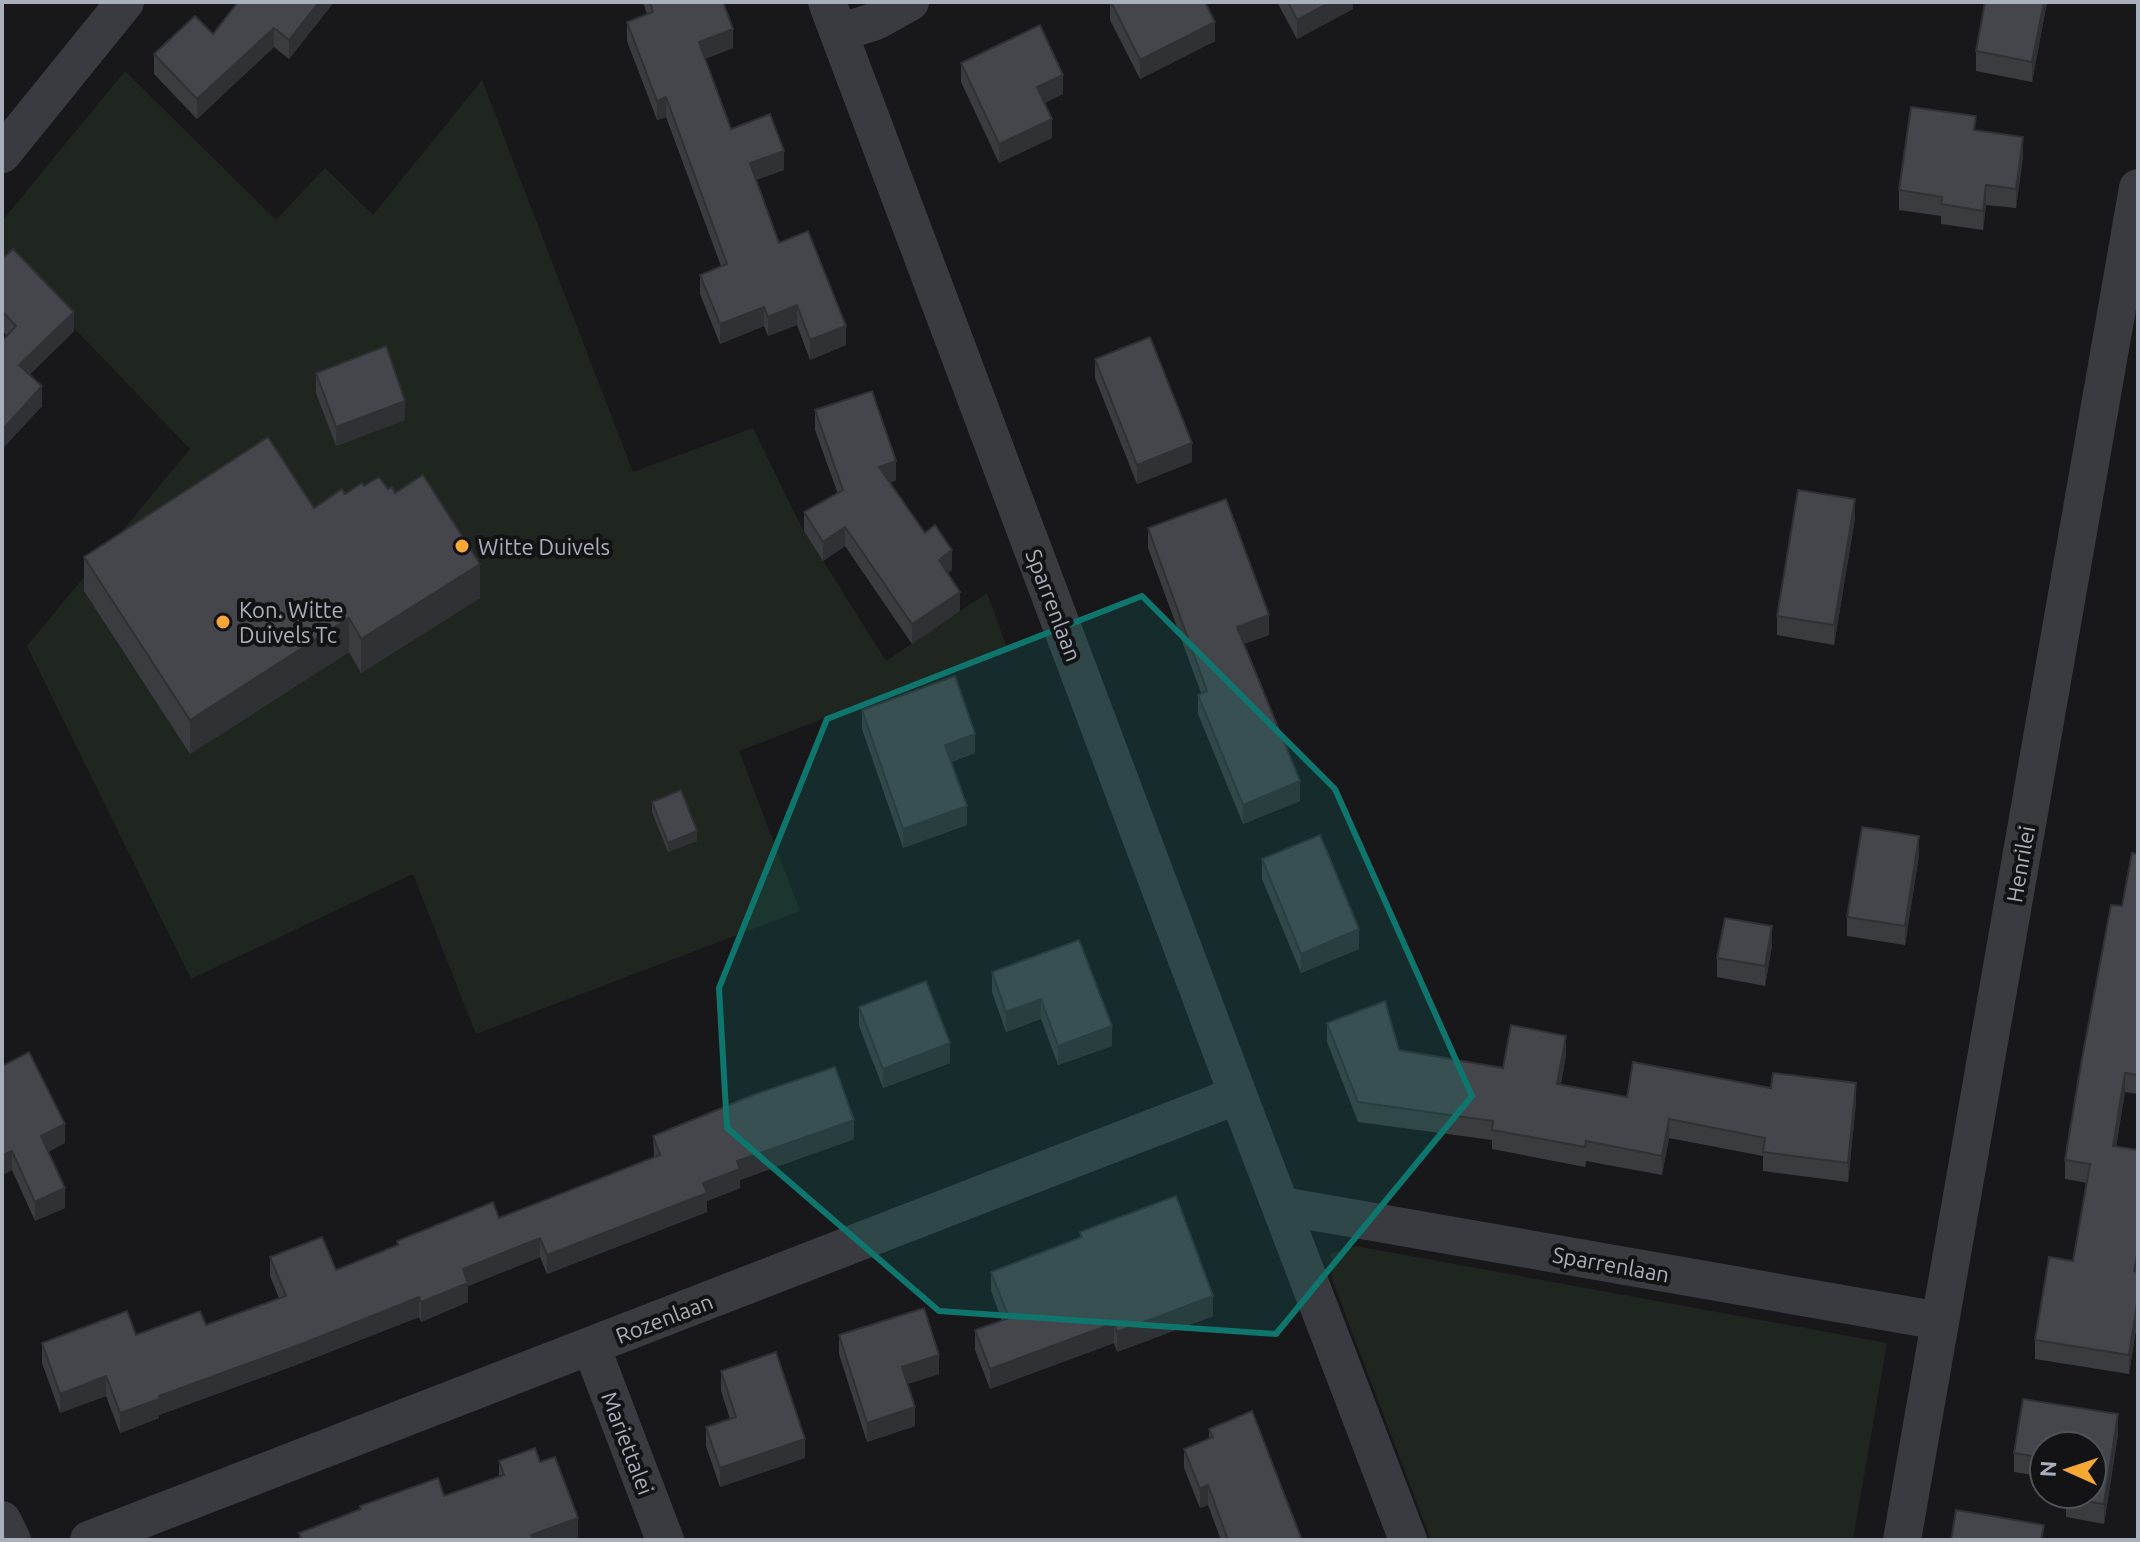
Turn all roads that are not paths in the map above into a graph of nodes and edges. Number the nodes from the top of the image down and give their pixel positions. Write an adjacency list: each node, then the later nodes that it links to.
1 (125, 2): 4 (street)
2 (910, 2): 3 (street)
3 (833, 18): 7 (street, Sparrenlaan)
4 (2, 154)
5 (2138, 188): 6 (street, Henrilei)
6 (2128, 310): 9 (street, Henrilei)
7 (1238, 1095): 8 (street, Sparrenlaan); 10 (street, Rozenlaan)
8 (1282, 1206): 9 (street, Sparrenlaan); 15 (street, Sparrenlaan)
9 (1940, 1321): 16 (street, Henrilei)
10 (591, 1346): 13 (street, Rozenlaan); 14 (street, Mariettalei)
11 (2, 1520): 12 (street)
12 (12, 1540)
13 (89, 1540)
14 (665, 1540)
15 (1408, 1540)
16 (1902, 1540)

